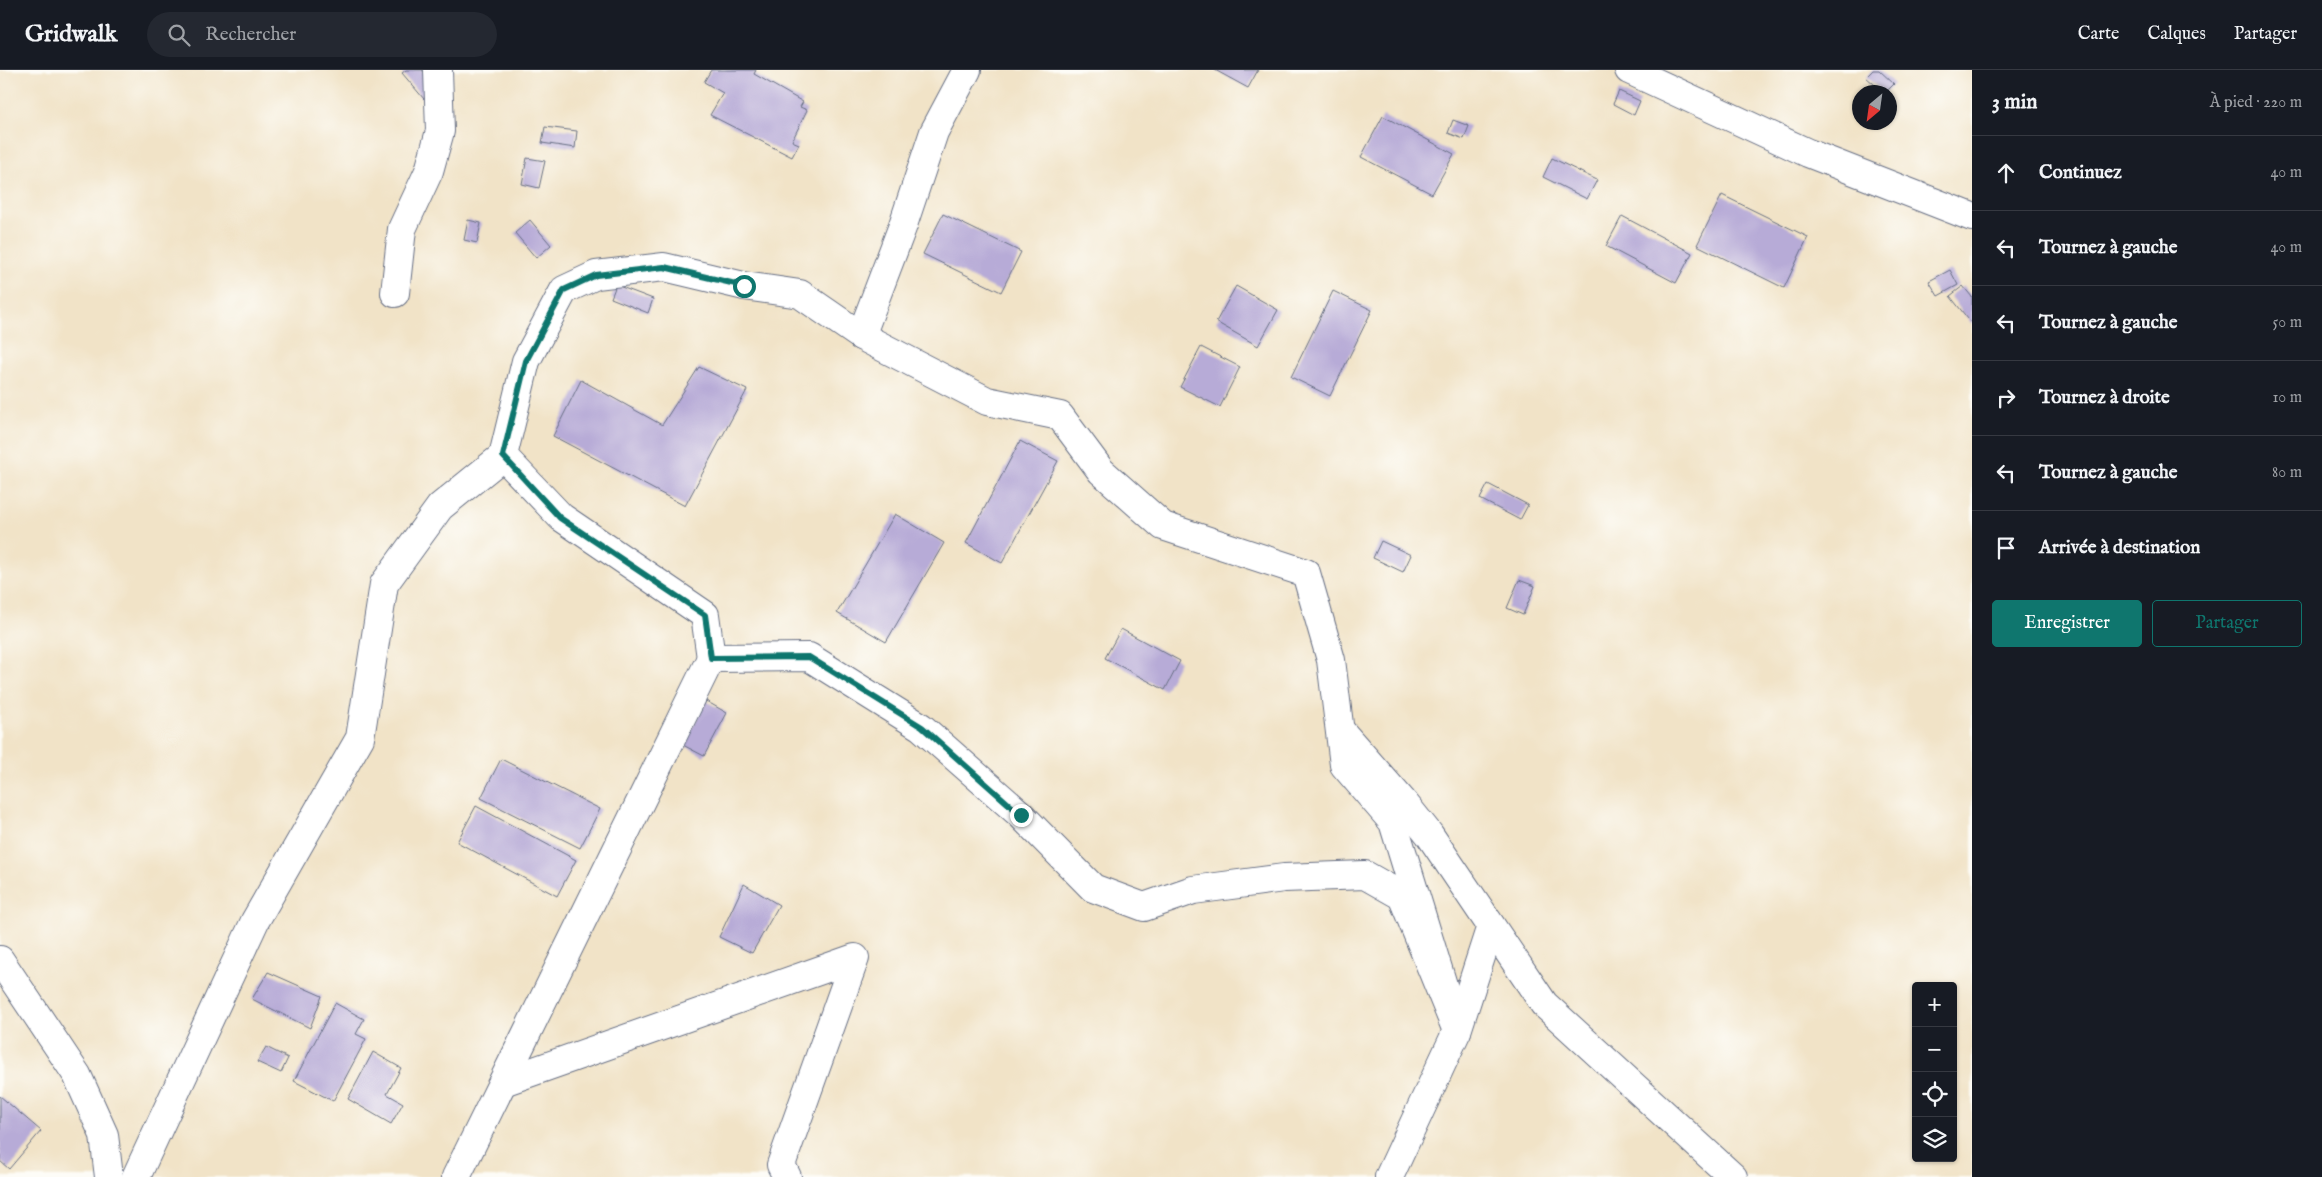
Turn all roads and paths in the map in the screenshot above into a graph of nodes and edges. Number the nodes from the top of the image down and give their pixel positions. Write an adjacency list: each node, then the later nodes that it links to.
1 (438, 70): 5 (street)
2 (967, 70): 6 (street)
3 (1630, 70): 4 (street)
4 (1972, 217)
5 (395, 293)
6 (861, 336): 7 (street); 9 (street)
7 (503, 456): 8 (street); 17 (street)
8 (711, 658): 12 (street); 13 (street)
9 (1340, 730): 10 (street); 12 (street)
10 (1491, 926): 12 (street); 15 (street)
11 (2, 958): 16 (street)
12 (1457, 1030): 19 (street)
13 (504, 1082): 14 (street); 18 (street)
14 (781, 1173)
15 (1732, 1176)
16 (109, 1177)
17 (136, 1177)
18 (456, 1177)
19 (1389, 1177)

